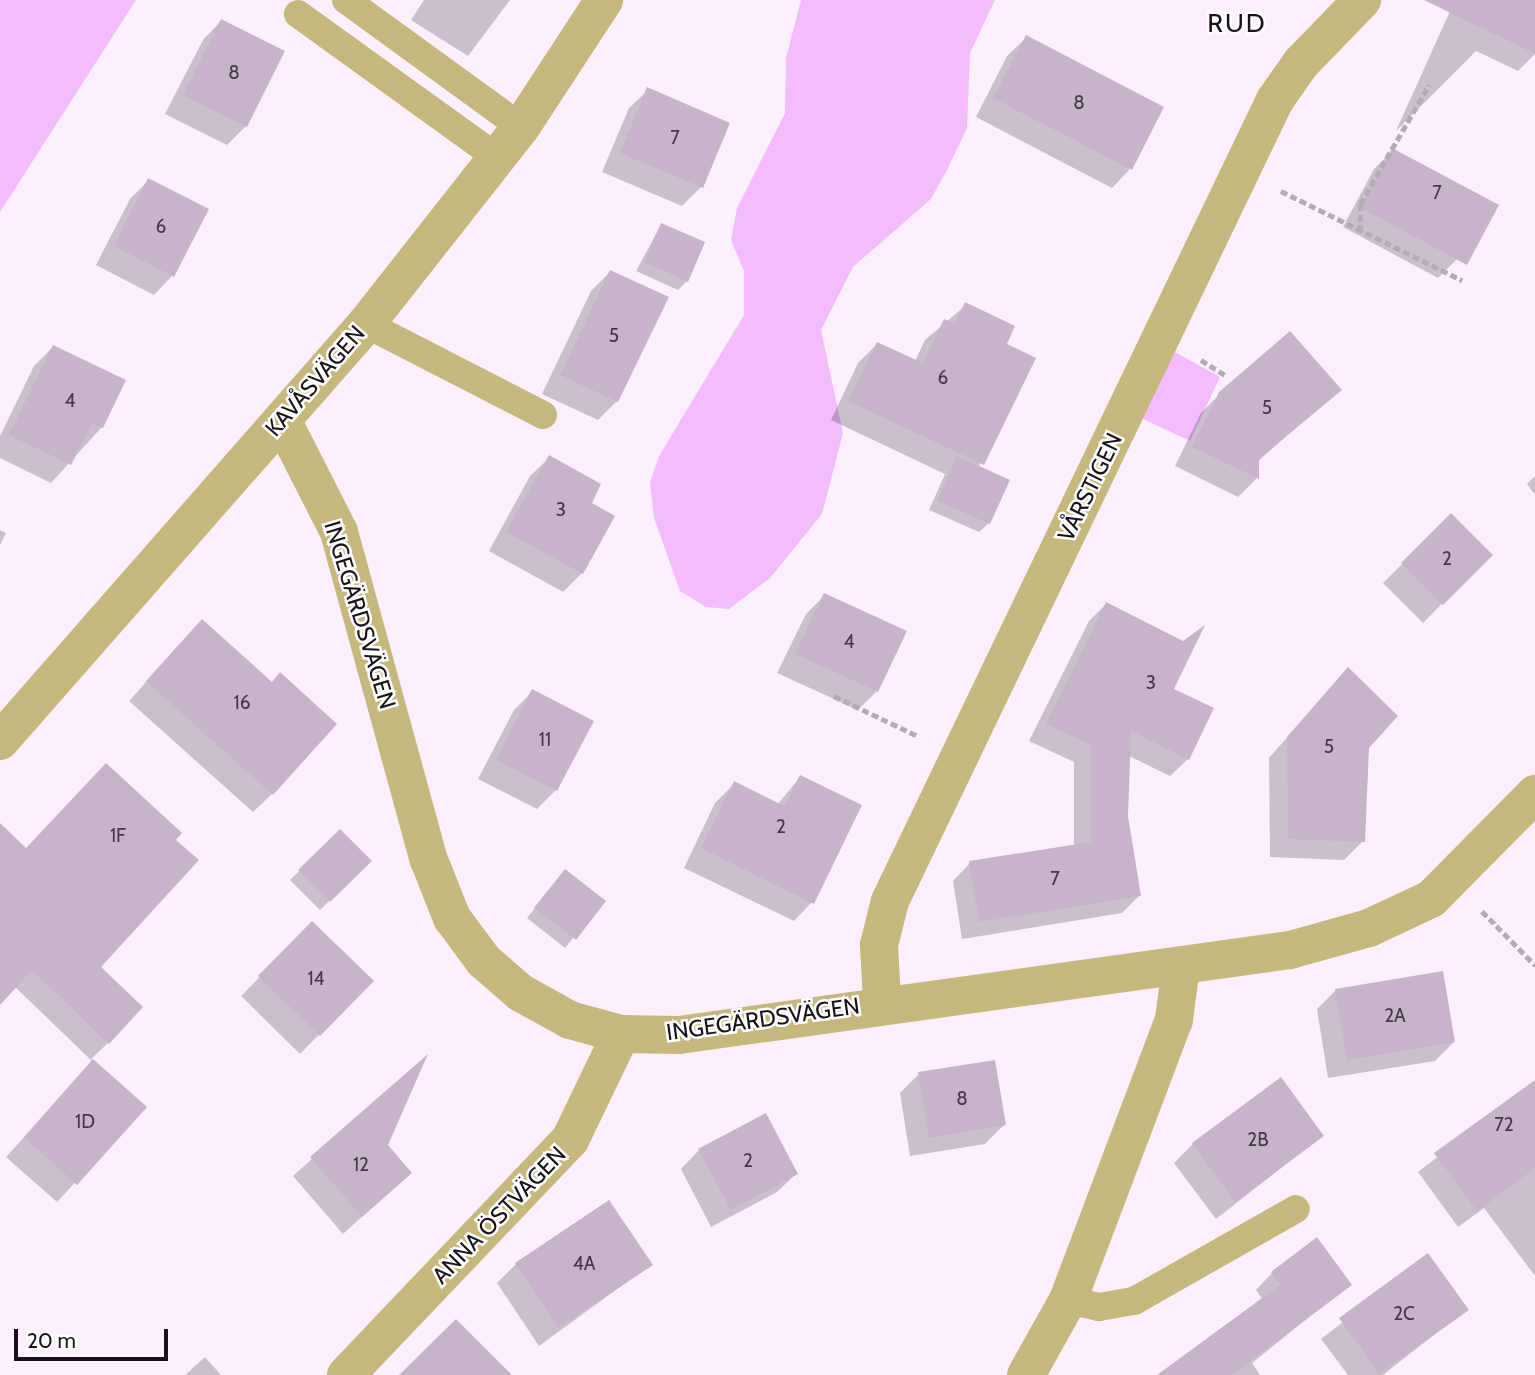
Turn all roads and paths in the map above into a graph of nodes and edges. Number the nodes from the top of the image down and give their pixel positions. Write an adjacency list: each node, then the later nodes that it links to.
1 (346, 0): 6 (lane)
2 (604, 0): 6 (street, KAVÅSVÄGEN)
3 (1362, 0): 8 (street, VÅRSTIGEN)
4 (298, 14): 7 (lane)
5 (1429, 85): 9 (path)
6 (521, 127): 7 (street, KAVÅSVÄGEN)
7 (498, 158): 11 (street, KAVÅSVÄGEN)
8 (1241, 170): 9 (path); 16 (street, VÅRSTIGEN)
9 (1360, 232): 10 (path)
10 (1462, 280)
11 (366, 324): 12 (lane); 13 (street, KAVÅSVÄGEN)
12 (542, 415)
13 (282, 420): 15 (street, KAVÅSVÄGEN); 22 (street, INGEGÄRDSVÄGEN)
14 (834, 696): 16 (path)
15 (0, 741)
16 (960, 756): 21 (street, VÅRSTIGEN)
17 (1535, 794): 19 (street, INGEGÄRDSVÄGEN)
18 (1508, 939): 20 (path)
19 (1181, 965): 21 (street, INGEGÄRDSVÄGEN); 24 (street)
20 (1535, 965)
21 (882, 1002): 22 (street, INGEGÄRDSVÄGEN)
22 (621, 1034): 25 (street, ANNA ÖSTVÄGEN)
23 (1296, 1209): 24 (lane)
24 (1068, 1300): 26 (street)
25 (346, 1375)
26 (1026, 1375)

